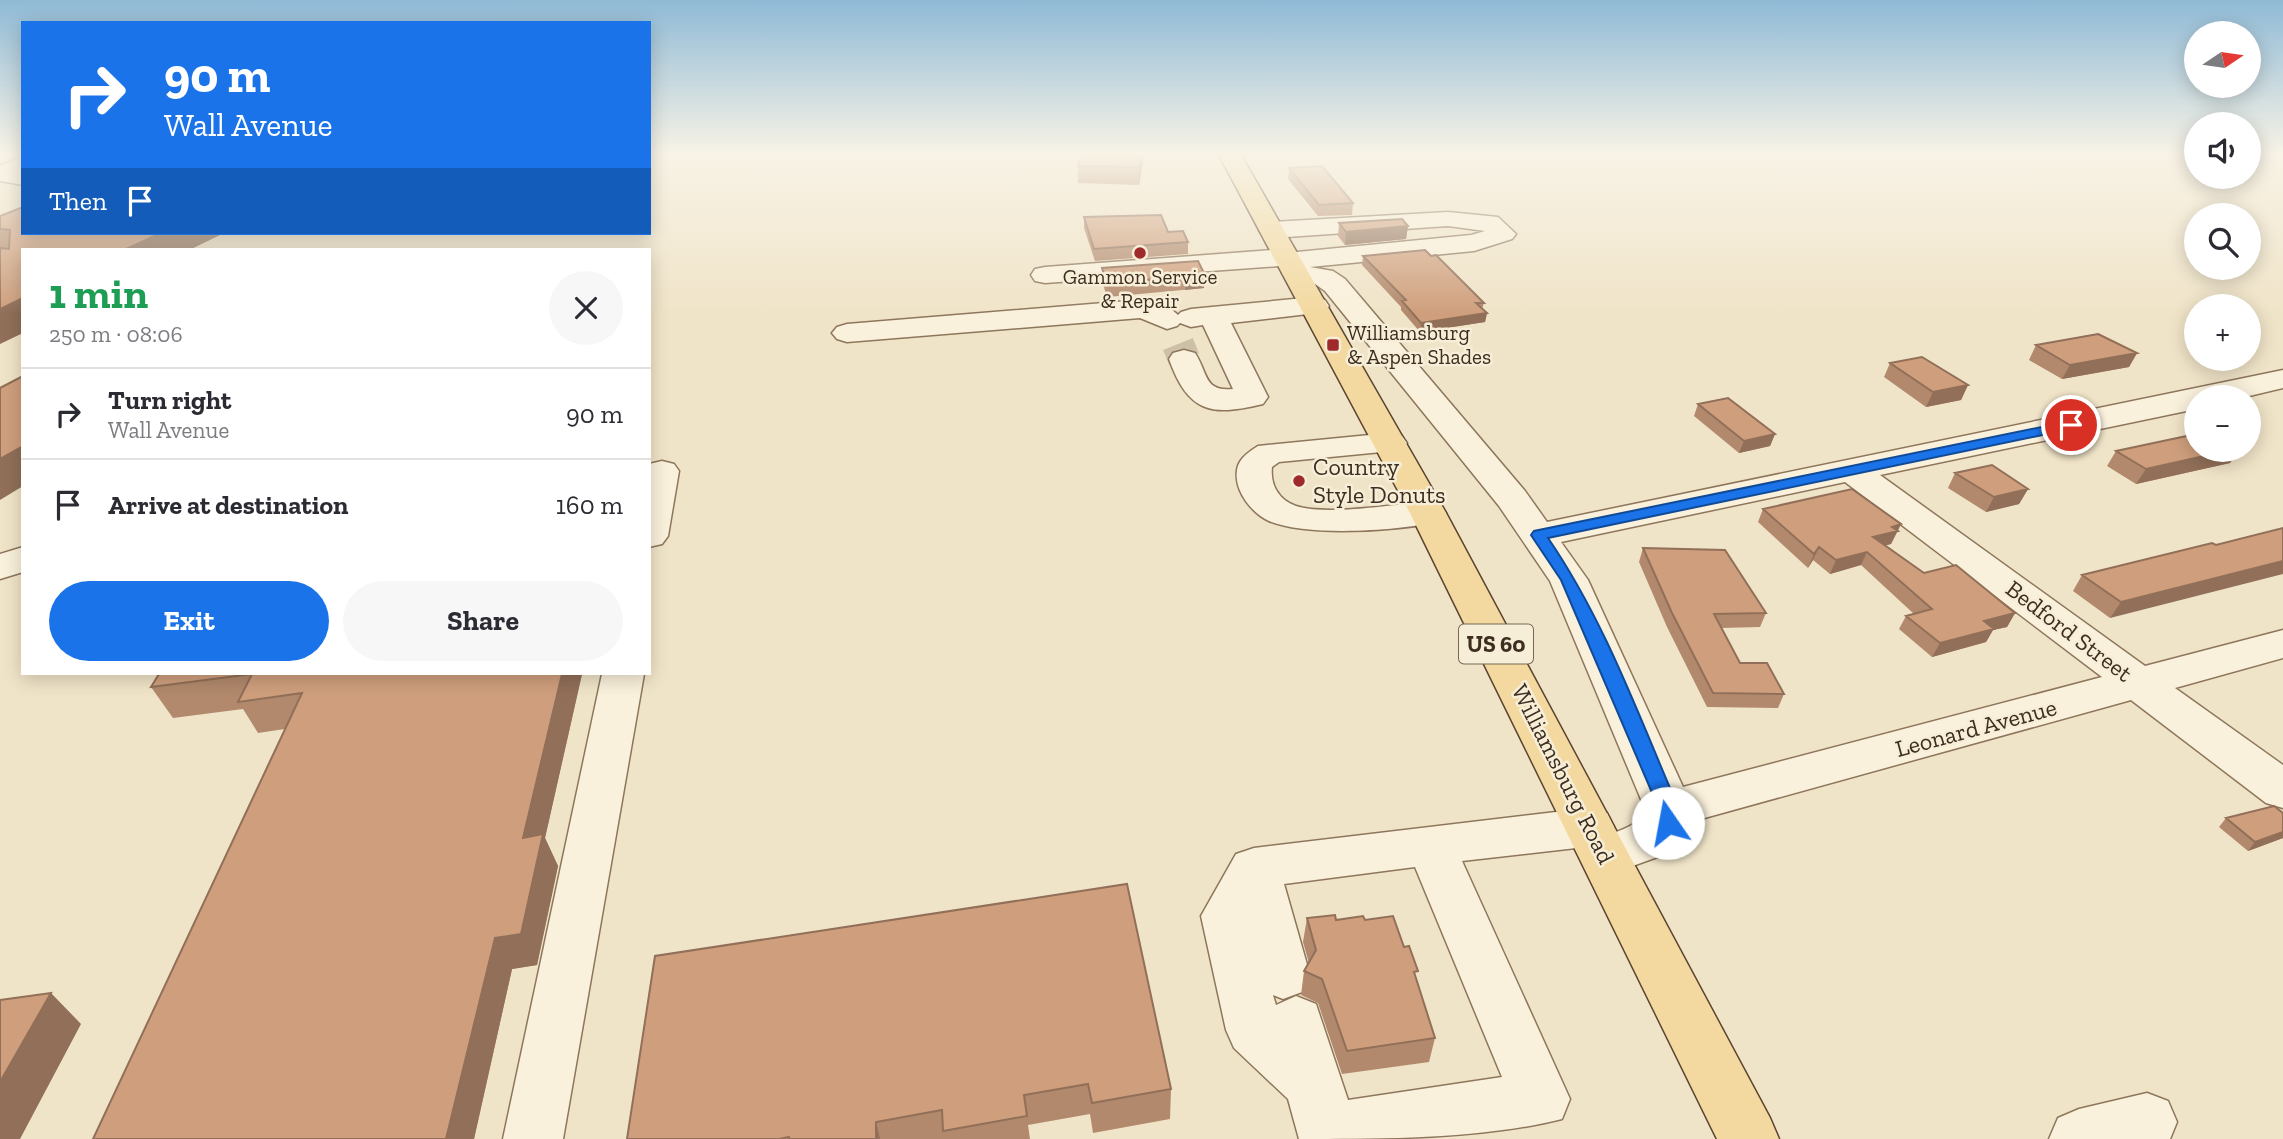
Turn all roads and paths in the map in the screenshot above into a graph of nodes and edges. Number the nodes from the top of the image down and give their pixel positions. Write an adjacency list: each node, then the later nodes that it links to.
1 (1260, 208): 2 (main road, Williamsburg Road / US 60)
2 (1292, 266): 2 (street); 3 (street); 4 (street); 10 (main road, Williamsburg Road / US 60); 15 (street)
3 (1045, 275)
4 (1213, 316): 6 (street); 6 (street)
5 (847, 334): 6 (street)
6 (1176, 341)
7 (2283, 379): 8 (street)
8 (2257, 385)
9 (2184, 402): 12 (street)
10 (1390, 443): 13 (main road, Williamsburg Road / US 60); 13 (street)
11 (662, 471): 14 (street)
12 (1854, 472): 15 (street); 18 (street, Bedford Street)
13 (1428, 513): 21 (main road, Williamsburg Road / US 60)
14 (651, 526)
15 (1539, 535): 20 (street)
16 (2283, 644): 18 (street, Leonard Avenue)
17 (623, 675): 26 (street)
18 (2140, 684): 19 (street, Bedford Street); 20 (street, Leonard Avenue)
19 (2283, 790)
20 (1669, 809): 21 (street)
21 (1597, 842): 22 (street); 27 (main road, Williamsburg Road / US 60)
22 (1430, 845): 23 (street); 24 (street)
23 (1254, 868): 24 (street); 24 (street)
24 (1323, 1118)
25 (2147, 1122): 28 (street)
26 (533, 1139)
27 (1749, 1139)
28 (2079, 1139)

